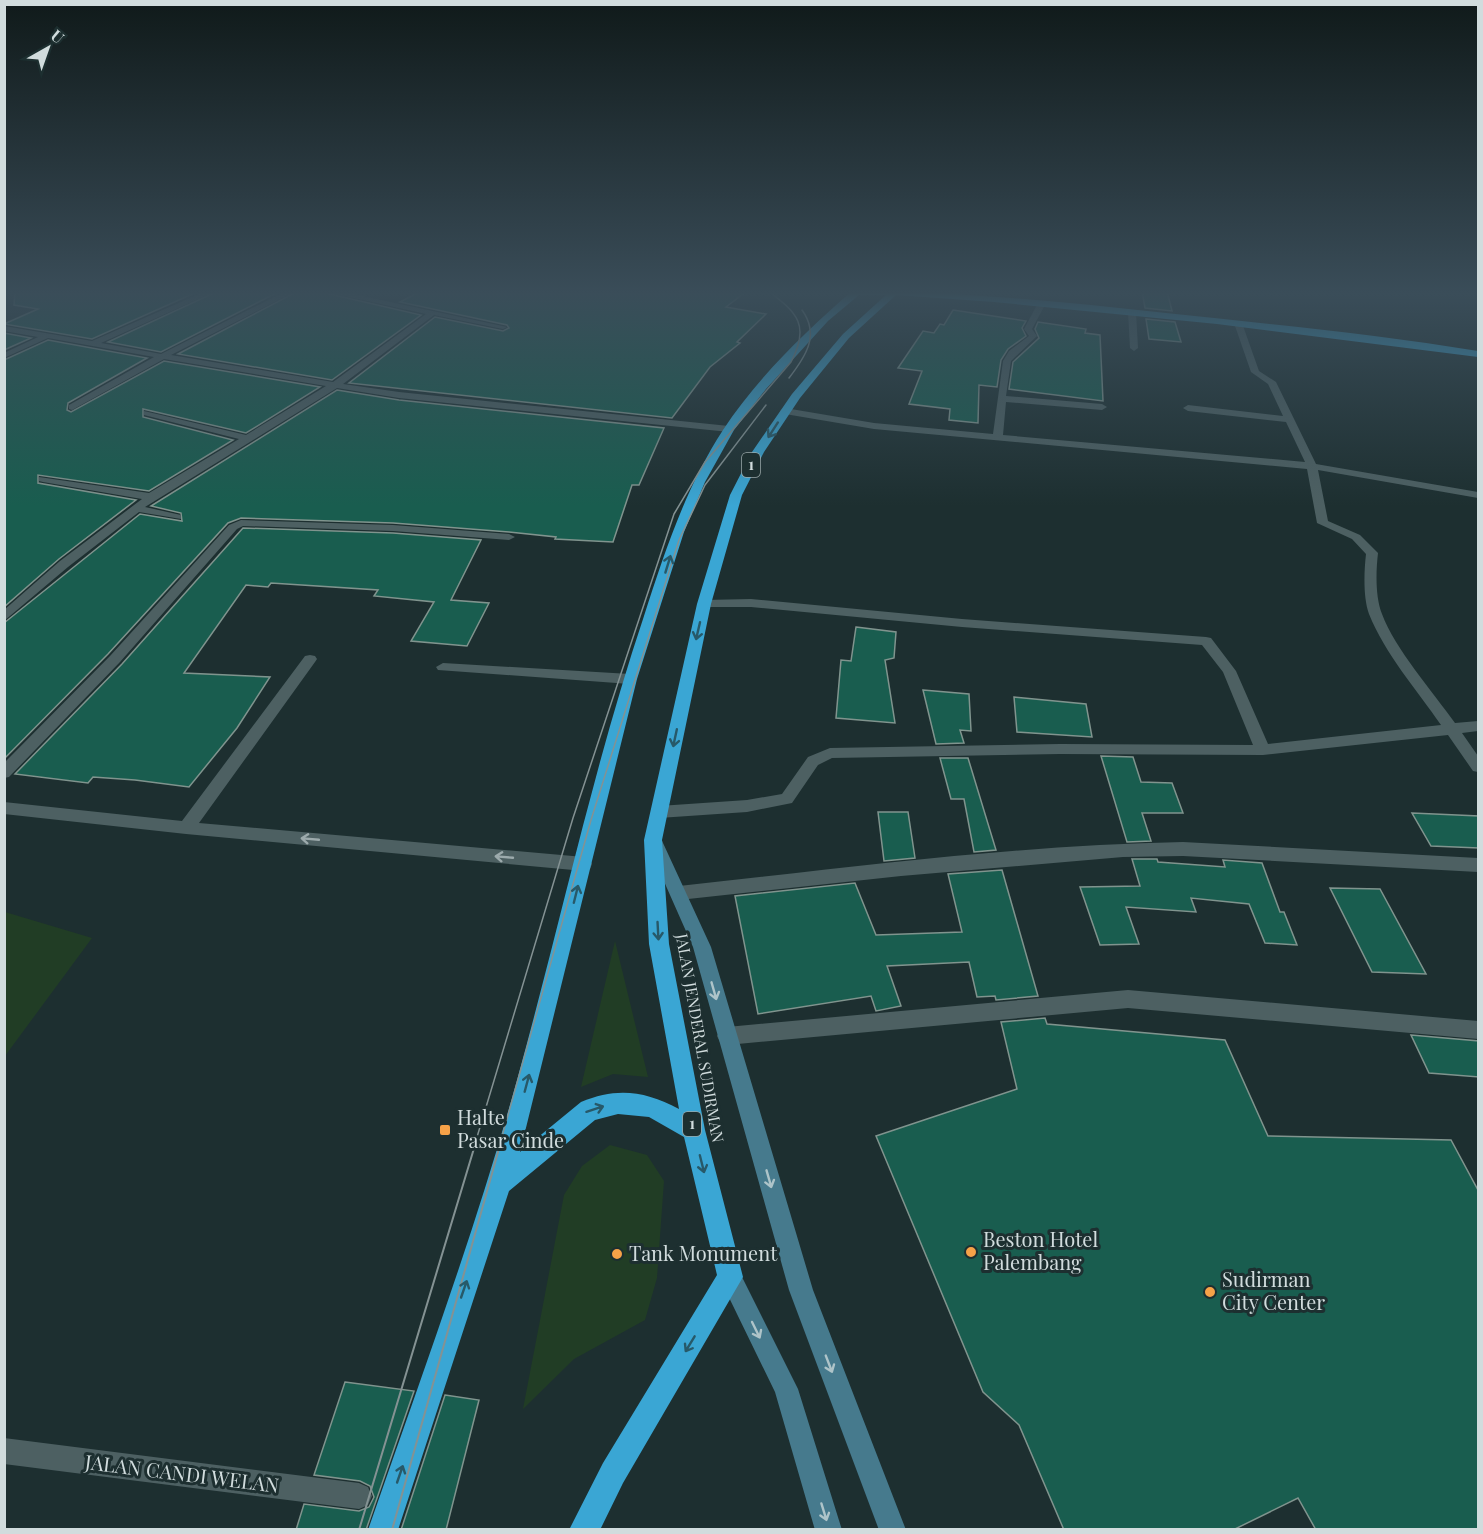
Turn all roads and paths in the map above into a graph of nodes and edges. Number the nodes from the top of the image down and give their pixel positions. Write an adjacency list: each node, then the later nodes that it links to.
1 (151, 363): 10 (street)
2 (202, 363): 8 (street)
3 (365, 363): 8 (street)
4 (785, 363): 16 (highway, 1)
5 (824, 363): 13 (highway, JALAN JENDERAL SUDIRMAN / 1)
6 (1007, 363): 9 (street)
7 (1252, 363): 15 (street)
8 (335, 385): 16 (street); 18 (street)
9 (1003, 399): 11 (street); 17 (street)
10 (72, 407)
11 (1102, 407)
12 (1188, 408): 15 (street)
13 (785, 411): 17 (street); 26 (highway, JALAN JENDERAL SUDIRMAN / 1, one-way to 26)
14 (147, 413): 18 (street)
15 (1289, 419): 19 (street)
16 (729, 429): 30 (highway, 1, one-way to 16)
17 (998, 436): 19 (street)
18 (248, 438): 22 (street)
19 (1312, 466): 21 (street); 32 (street)
20 (43, 479): 22 (street)
21 (1479, 495)
22 (151, 497): 23 (street)
23 (137, 508): 24 (street); 27 (street)
24 (177, 517)
25 (509, 537): 35 (street)
26 (704, 604): 33 (street); 37 (highway, JALAN JENDERAL SUDIRMAN / 1, one-way to 37)
27 (4, 617)
28 (310, 659): 38 (street)
29 (443, 667): 30 (street)
30 (630, 679): 40 (highway, 1)
31 (1479, 726): 32 (street)
32 (1451, 730): 33 (street); 34 (street)
33 (1263, 750): 37 (street)
34 (1479, 767)
35 (4, 773)
36 (4, 808): 38 (street)
37 (659, 812): 39 (highway, JALAN JENDERAL SUDIRMAN / 1)
38 (186, 828): 40 (street, one-way to 38)
39 (653, 840): 42 (main road); 45 (highway, JALAN JENDERAL SUDIRMAN / 1, one-way to 45)
40 (584, 864): 46 (highway, 1, one-way to 40)
41 (1479, 865): 42 (street)
42 (679, 893): 44 (main road, one-way to 44)
43 (1479, 1030): 44 (street)
44 (727, 1036): 53 (main road, one-way to 53)
45 (694, 1130): 46 (highway, one-way to 45); 47 (highway, JALAN JENDERAL SUDIRMAN / 1, one-way to 47)
46 (500, 1183): 50 (highway, 1, one-way to 46)
47 (730, 1277): 51 (highway, one-way to 51); 52 (main road, one-way to 52)
48 (4, 1451): 49 (street, JALAN CANDI WELAN)
49 (359, 1496)
50 (382, 1530)
51 (584, 1530)
52 (829, 1530)
53 (893, 1530)

